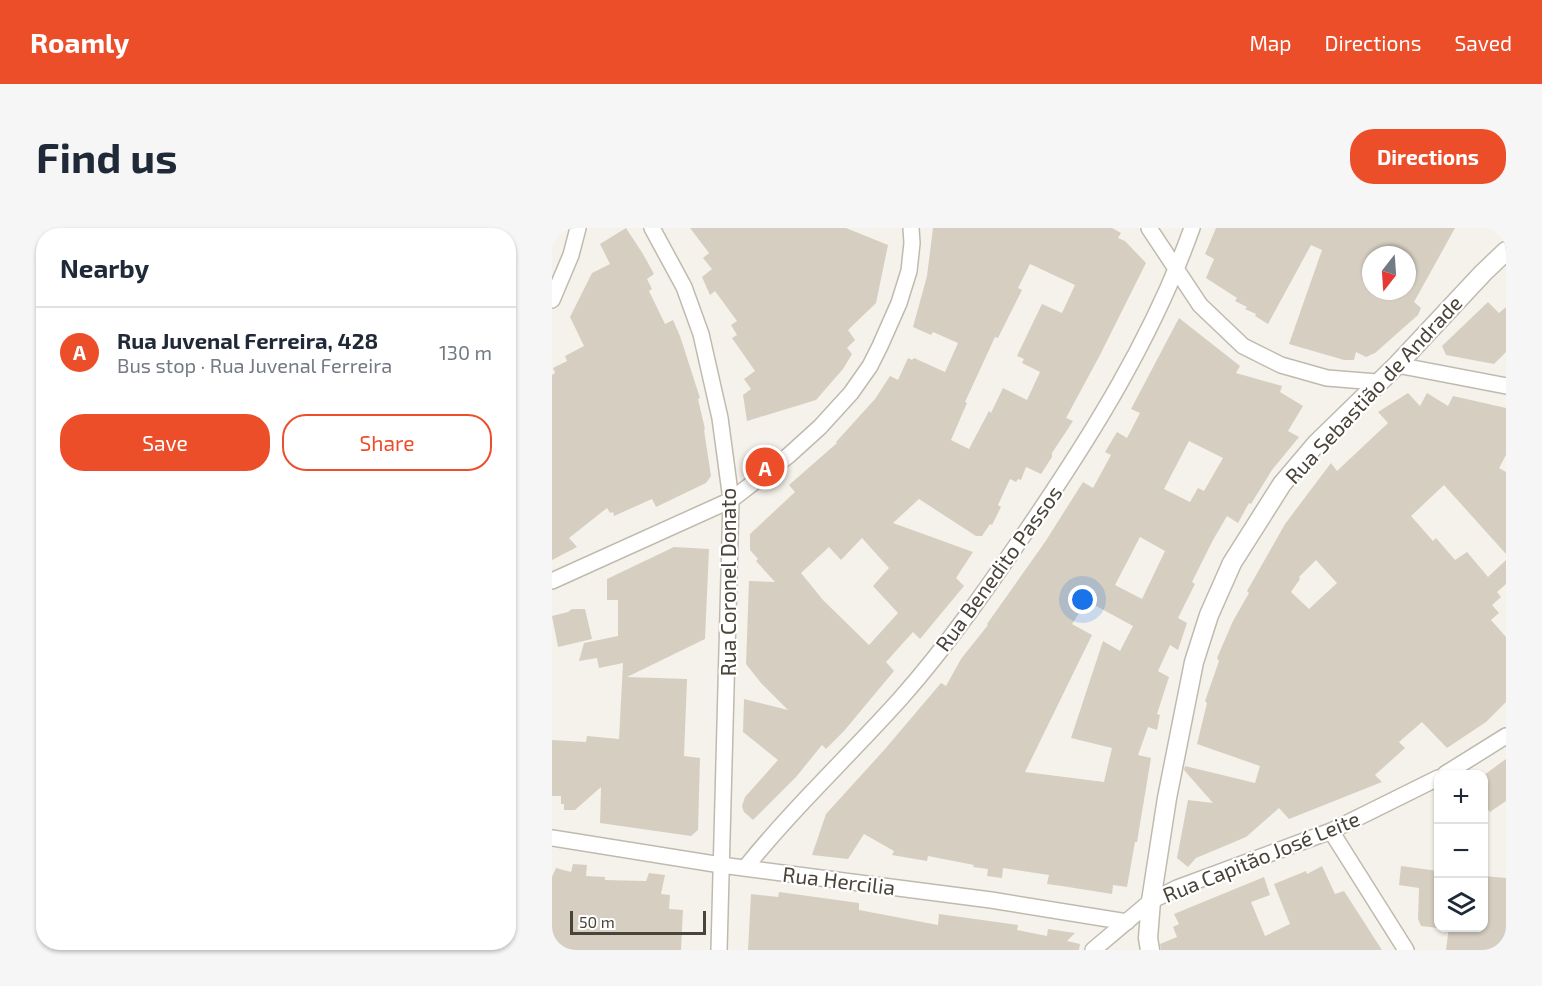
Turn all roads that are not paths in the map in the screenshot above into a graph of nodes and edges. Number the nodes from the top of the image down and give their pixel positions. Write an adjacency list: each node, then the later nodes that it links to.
1 (578, 228): 8 (street)
2 (652, 228): 12 (street, Rua Coronel Donato)
3 (910, 228): 12 (street)
4 (1149, 228): 7 (street)
5 (1192, 228): 7 (street, Rua Benedito Passos)
6 (1506, 251): 9 (street, Rua Sebastião de Andrade)
7 (1177, 269): 10 (street); 20 (street, Rua Benedito Passos)
8 (552, 300)
9 (1396, 365): 10 (street, Rua Sebastião de Andrade); 11 (street)
10 (1377, 382): 21 (street, Rua Sebastião de Andrade)
11 (1506, 386)
12 (731, 500): 13 (street); 19 (street, Rua Coronel Donato)
13 (552, 581)
14 (1506, 736): 15 (street)
15 (1451, 770)
16 (1434, 780): 17 (street, Rua Capitão José Leite)
17 (1331, 831): 21 (street, Rua Capitão José Leite); 26 (street)
18 (552, 838): 19 (street, Rua Hercilia)
19 (721, 865): 20 (street, Rua Hercilia); 23 (street, Rua Coronel Donato)
20 (744, 868): 22 (street, Rua Hercilia)
21 (1151, 901): 22 (street, Rua Capitão José Leite); 25 (street, Rua Sebastião de Andrade)
22 (1127, 922): 24 (street, Rua Capitão José Leite)
23 (719, 950)
24 (1093, 950)
25 (1150, 950)
26 (1406, 950)

